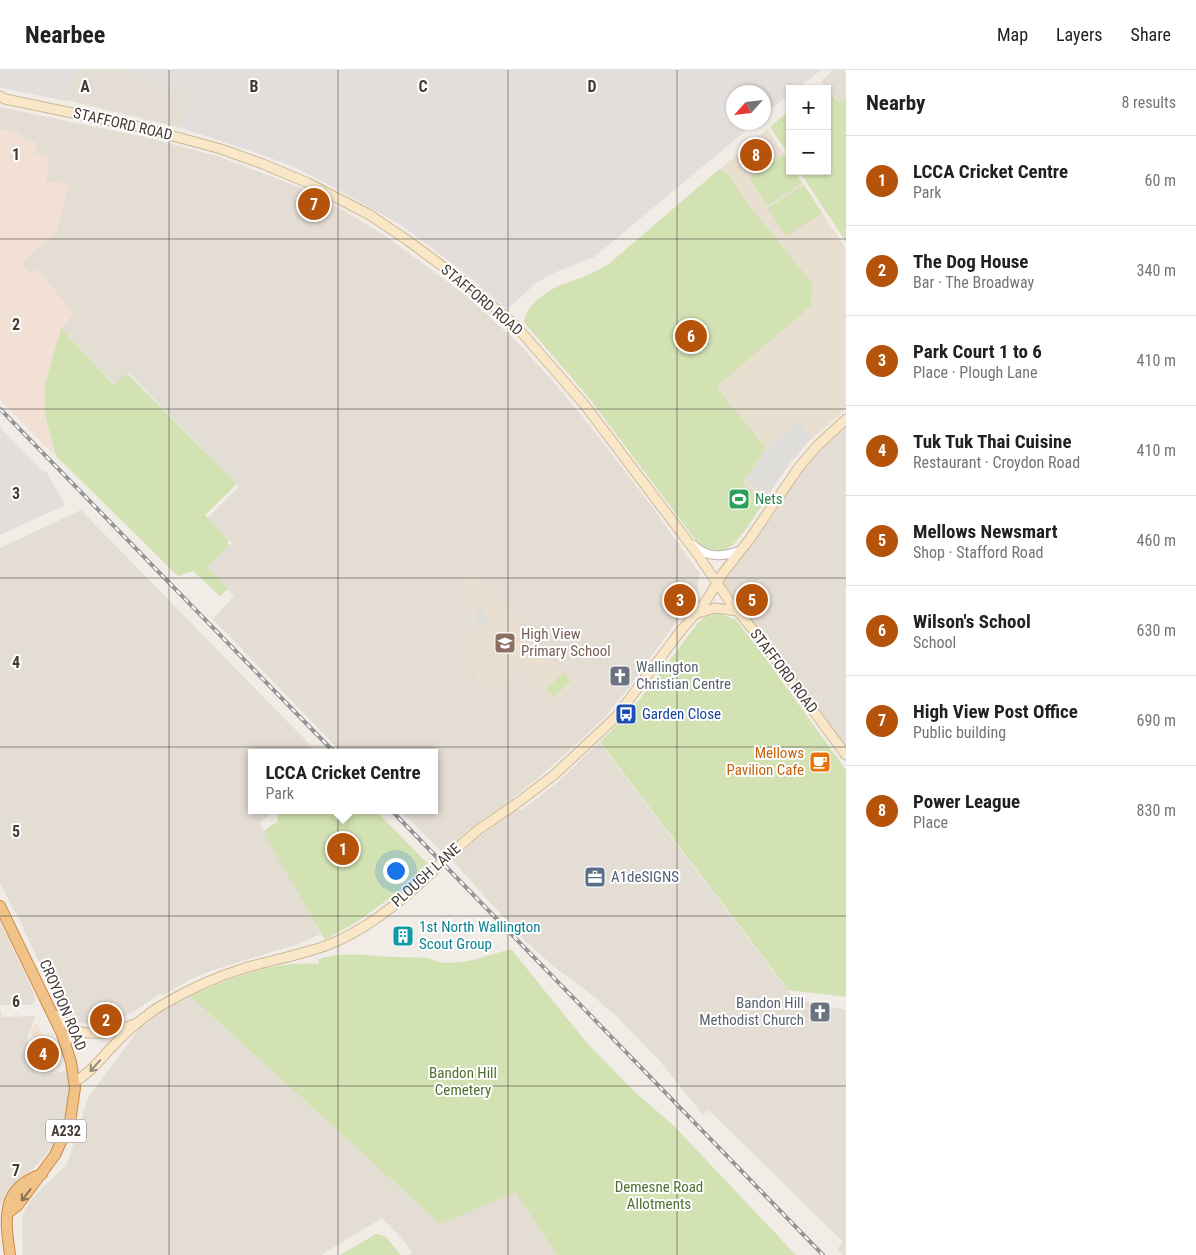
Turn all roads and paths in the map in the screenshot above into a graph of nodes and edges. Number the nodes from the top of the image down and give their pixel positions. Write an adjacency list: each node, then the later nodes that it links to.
1 (2, 98): 3 (main road, STAFFORD ROAD)
2 (846, 419): 4 (main road, PLOUGH LANE)
3 (686, 538): 4 (street); 5 (main road, STAFFORD ROAD)
4 (740, 552): 5 (main road, PLOUGH LANE)
5 (716, 582): 6 (main road, STAFFORD ROAD); 7 (main road, PLOUGH LANE)
6 (738, 611): 7 (main road); 8 (main road, STAFFORD ROAD)
7 (695, 614): 11 (main road, PLOUGH LANE, bridge)
8 (846, 755)
9 (0, 906): 10 (highway, CROYDON ROAD / A232)
10 (53, 1014): 12 (main road); 14 (highway, CROYDON ROAD / A232)
11 (138, 1022): 13 (main road); 15 (main road, PLOUGH LANE)
12 (80, 1032): 13 (main road); 14 (main road)
13 (109, 1033): 15 (main road)
14 (65, 1041): 16 (highway, CROYDON ROAD / A232)
15 (117, 1043): 16 (main road, PLOUGH LANE, one-way to 16)
16 (74, 1082): 17 (highway, CROYDON ROAD / A232)
17 (4, 1212): 18 (highway, CROYDON ROAD / A232)
18 (10, 1255)

